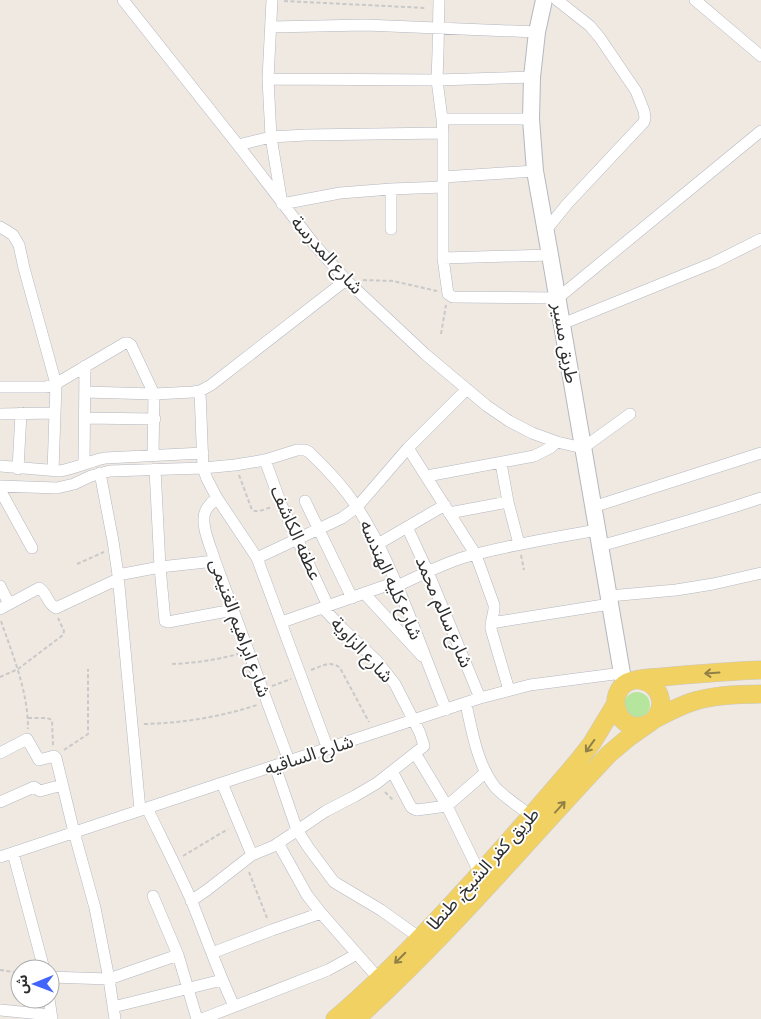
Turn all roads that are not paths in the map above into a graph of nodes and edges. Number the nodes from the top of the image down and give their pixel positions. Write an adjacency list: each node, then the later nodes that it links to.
1 (123, 0): 19 (street, شارع المدرسة)
2 (272, 0): 7 (street)
3 (544, 0): 9 (street, طريق مسير)
4 (557, 0): 26 (street)
5 (695, 0): 10 (street)
6 (439, 4): 8 (street)
7 (271, 27): 8 (street); 12 (street)
8 (438, 28): 9 (street); 13 (street)
9 (537, 32): 11 (street, طريق مسير)
10 (761, 56)
11 (532, 77): 13 (street); 15 (street, طريق مسير)
12 (268, 79): 13 (street); 18 (street)
13 (437, 80): 14 (street)
14 (442, 119): 15 (street); 17 (street)
15 (531, 119): 20 (street, طريق مسير)
16 (761, 132): 31 (street)
17 (443, 133): 18 (street); 21 (street)
18 (271, 137): 19 (street); 23 (street)
19 (238, 145): 23 (street, شارع المدرسة)
20 (535, 171): 21 (street); 26 (street, طريق مسير)
21 (443, 182): 22 (street); 29 (street)
22 (391, 189): 23 (street); 25 (street)
23 (282, 204): 30 (street, شارع المدرسة)
24 (0, 227): 34 (street)
25 (391, 229)
26 (546, 230): 28 (street, طريق مسير)
27 (761, 239): 32 (street)
28 (550, 255): 29 (street); 31 (street, طريق مسير)
29 (443, 258): 31 (street)
30 (346, 280): 36 (street, شارع المدرسة); 37 (street)
31 (558, 298): 32 (street, طريق مسير)
32 (562, 324): 48 (street, طريق مسير)
33 (86, 366): 34 (street); 38 (street); 39 (street)
34 (56, 384): 35 (street); 41 (street)
35 (0, 387)
36 (467, 389): 46 (street, شارع المدرسة); 47 (street)
37 (200, 391): 39 (street); 49 (street)
38 (85, 392): 39 (street); 44 (street)
39 (154, 394): 45 (street)
40 (21, 413): 41 (street); 42 (street); 57 (street)
41 (55, 413): 59 (street)
42 (0, 414)
43 (630, 414): 48 (street)
44 (85, 418): 45 (street); 54 (street)
45 (155, 419): 51 (street)
46 (557, 442): 48 (street, شارع المدرسة); 53 (street)
47 (408, 448): 61 (street); 68 (street)
48 (583, 448): 67 (street, طريق مسير)
49 (202, 452): 51 (street); 56 (street)
50 (761, 453): 67 (street)
51 (153, 455): 54 (street)
52 (264, 460): 56 (street, شارع كليه الهندسه); 68 (street, شارع كليه الهندسه); 73 (street, عطفه الكاشف)
53 (501, 463): 61 (street); 66 (street)
54 (84, 464): 59 (street)
55 (0, 466): 57 (street)
56 (203, 468): 58 (street, شارع كليه الهندسه); 63 (street)
57 (18, 469): 59 (street)
58 (155, 469): 60 (street, شارع كليه الهندسه); 80 (street)
59 (53, 471)
60 (100, 473): 62 (street, شارع كليه الهندسه); 83 (street)
61 (427, 476): 69 (street)
62 (0, 488): 76 (street)
63 (217, 498): 78 (street); 79 (street, شارع ابراهيم الغنيمى)
64 (761, 498): 72 (street)
65 (305, 501): 71 (street)
66 (508, 502): 69 (street); 75 (street)
67 (593, 507): 72 (street, طريق مسير)
68 (357, 508): 71 (street); 74 (street, شارع كليه الهندسه)
69 (447, 509): 70 (street); 77 (street)
70 (407, 527): 74 (street); 81 (street, شارع سالم محمد)
71 (319, 530): 73 (street); 87 (street)
72 (599, 538): 75 (street); 88 (street, طريق مسير)
73 (298, 539): 78 (street); 90 (street, عطفه الكاشف)
74 (378, 544): 84 (street, شارع كليه الهندسه)
75 (519, 544): 77 (street)
76 (32, 548)
77 (476, 555): 81 (street); 93 (street)
78 (257, 558): 92 (street)
79 (215, 560): 80 (street); 91 (street, شارع ابراهيم الغنيمى)
80 (160, 567): 83 (street); 91 (street)
81 (428, 572): 84 (street); 99 (street, شارع سالم محمد)
82 (761, 573): 88 (street)
83 (118, 577): 89 (street); 116 (street)
84 (397, 584): 86 (street); 94 (street, شارع كليه الهندسه)
85 (0, 586): 89 (street)
86 (364, 593): 87 (street); 94 (street)
87 (352, 598): 90 (street)
88 (609, 600): 93 (street); 96 (street, طريق مسير)
89 (4, 606)
90 (326, 607): 92 (street); 103 (street, شارع الزاوية)
91 (233, 610): 108 (street, شارع ابراهيم الغنيمى)
92 (282, 622): 105 (street)
93 (491, 623): 97 (street)
94 (427, 661): 102 (street, شارع كليه الهندسه)
95 (761, 670): 96 (main road, one-way to 96)
96 (628, 679): 97 (street, شارع الساقيه); 101 (main road); 104 (main road)
97 (508, 690): 99 (street, شارع الساقيه)
98 (761, 694): 104 (main road, طريق كفر الشيخ, طنطا)
99 (480, 698): 100 (street, شارع الساقيه)
100 (466, 704): 102 (street, شارع الساقيه); 111 (street)
101 (615, 705): 104 (main road); 117 (main road, طريق كفر الشيخ, طنطا, one-way to 117)
102 (446, 710): 103 (street, شارع الساقيه)
103 (414, 720): 105 (street, شارع الساقيه); 107 (street, شارع الزاوية)
104 (651, 721): 145 (main road, طريق كفر الشيخ, طنطا, one-way to 104)
105 (328, 749): 108 (street, شارع الساقيه)
106 (0, 753): 113 (street)
107 (415, 753): 110 (street); 115 (street)
108 (289, 761): 109 (street, شارع الساقيه)
109 (275, 766): 112 (street, شارع الساقيه); 118 (street)
110 (392, 771): 115 (street); 118 (street)
111 (486, 772): 115 (street); 117 (street)
112 (222, 783): 116 (street, شارع الساقيه); 123 (street)
113 (62, 785): 114 (street); 119 (street)
114 (0, 802)
115 (447, 806): 124 (street)
116 (144, 809): 119 (street, شارع الساقيه); 126 (street)
117 (531, 816): 124 (main road, طريق كفر الشيخ, طنطا)
118 (297, 830): 120 (street); 128 (street)
119 (74, 832): 121 (street, شارع الساقيه); 134 (street)
120 (278, 843): 123 (street); 127 (street)
121 (13, 853): 122 (street, شارع الساقيه); 132 (street)
122 (0, 857)
123 (249, 858): 126 (street)
124 (480, 874): 128 (main road, طريق كفر الشيخ, طنطا)
125 (153, 896): 131 (street)
126 (191, 901): 129 (street)
127 (321, 913): 129 (street); 130 (street)
128 (420, 938): 135 (main road, طريق كفر الشيخ, طنطا, one-way to 135)
129 (212, 954): 136 (street)
130 (357, 954): 135 (street); 138 (street)
131 (178, 955): 134 (street); 137 (street)
132 (41, 959)
133 (60, 977): 134 (street)
134 (109, 979): 140 (street)
135 (379, 979): 144 (main road, طريق كفر الشيخ, طنطا)
136 (222, 980): 137 (street); 138 (street)
137 (188, 988): 140 (street); 142 (street)
138 (234, 1006): 143 (street)
139 (0, 1010): 141 (street)
140 (114, 1013)
141 (52, 1017)
142 (197, 1019)
143 (202, 1019)
144 (334, 1019)
145 (356, 1019)

